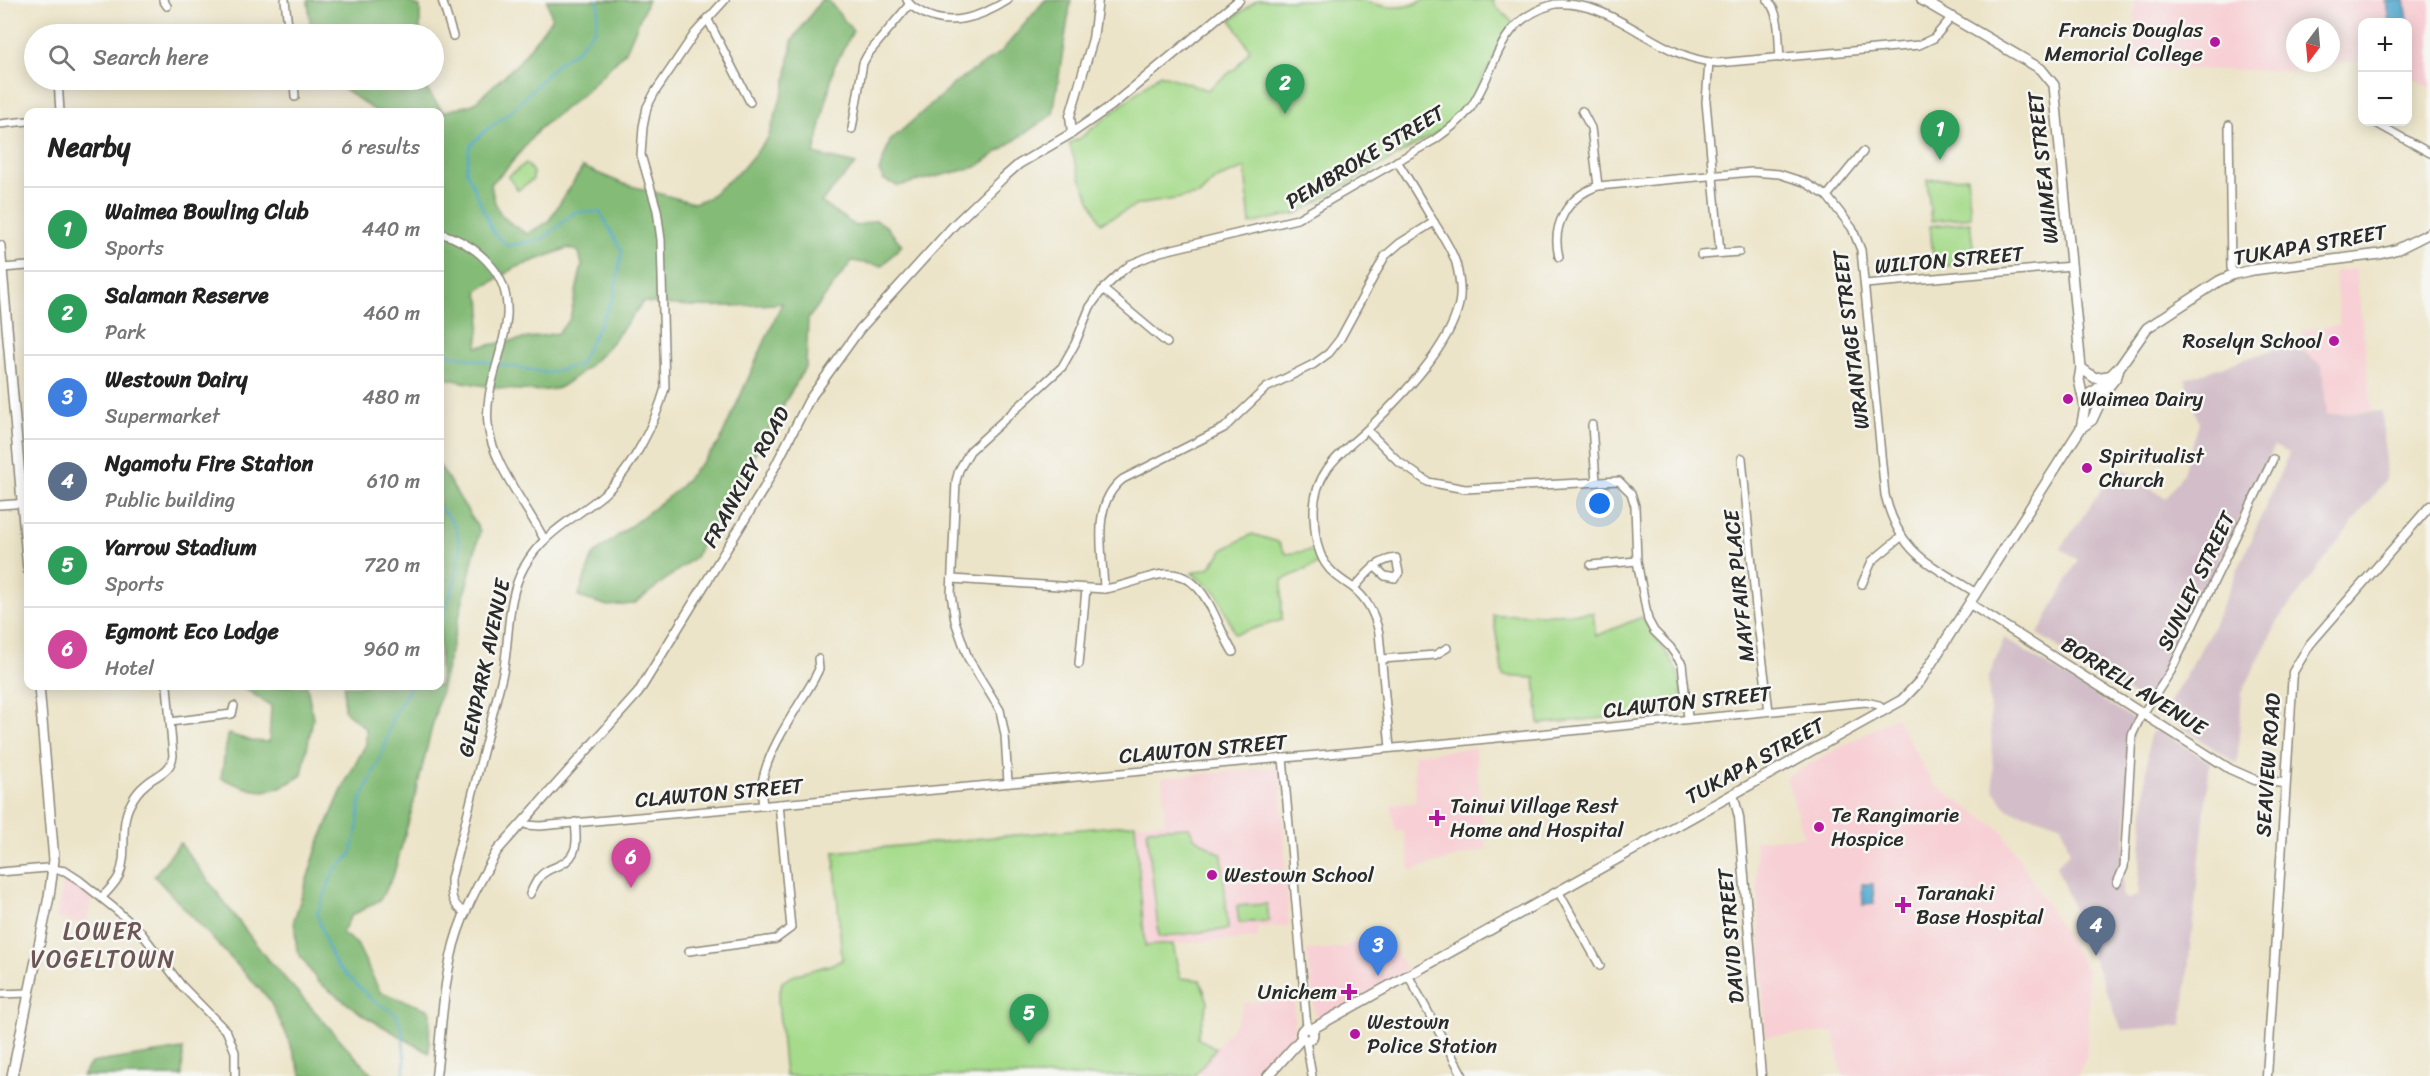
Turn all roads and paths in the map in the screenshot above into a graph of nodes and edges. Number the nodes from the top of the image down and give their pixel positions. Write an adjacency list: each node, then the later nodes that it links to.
1 (285, 0): 12 (street)
2 (442, 0): 13 (street)
3 (725, 0): 10 (street, GLENPARK AVENUE)
4 (1008, 0): 9 (street)
5 (1098, 0): 27 (street)
6 (1239, 0): 27 (street, FRANKLEY ROAD)
7 (1768, 0): 14 (street)
8 (1922, 0): 11 (main road, WAIMEA STREET)
9 (908, 2): 26 (street)
10 (707, 18): 19 (street); 64 (street, GLENPARK AVENUE)
11 (1951, 18): 14 (street, PEMBROKE STREET); 43 (main road, WAIMEA STREET)
12 (288, 24)
13 (453, 36)
14 (1780, 58): 15 (street, PEMBROKE STREET)
15 (1709, 62): 30 (street, PEMBROKE STREET); 31 (street)
16 (59, 90): 20 (street)
17 (295, 90): 18 (street)
18 (295, 97)
19 (750, 102)
20 (60, 108)
21 (1582, 111): 32 (street)
22 (24, 121): 23 (street)
23 (0, 124)
24 (2229, 125): 45 (street)
25 (2379, 126): 29 (street)
26 (852, 129)
27 (1072, 133): 95 (street, FRANKLEY ROAD)
28 (1863, 152): 33 (street)
29 (2430, 153)
30 (1397, 161): 34 (street); 47 (street, PEMBROKE STREET)
31 (1713, 176): 32 (street, WRANTAGE STREET); 33 (street, WRANTAGE STREET); 38 (street)
32 (1598, 186): 41 (street, WRANTAGE STREET)
33 (1827, 196): 46 (street, WRANTAGE STREET)
34 (1434, 222): 55 (street); 70 (street)
35 (2430, 233): 45 (main road, TUKAPA STREET)
36 (444, 235): 64 (street)
37 (0, 246): 44 (main road)
38 (1720, 252): 39 (street); 40 (street)
39 (1740, 252)
40 (1701, 255)
41 (1559, 257)
42 (24, 266): 44 (street)
43 (2072, 266): 46 (street, WILTON STREET); 49 (main road, WAIMEA STREET)
44 (2, 268): 58 (main road)
45 (2234, 274): 50 (main road, TUKAPA STREET)
46 (1865, 284): 63 (street, WRANTAGE STREET)
47 (1103, 289): 48 (street); 68 (street, PEMBROKE STREET)
48 (1167, 343)
49 (2081, 368): 51 (main road); 52 (main road, WAIMEA STREET)
50 (2119, 368): 51 (main road, TUKAPA STREET); 52 (main road, TUKAPA STREET)
51 (2108, 376): 52 (main road, TUKAPA STREET)
52 (2092, 397): 54 (main road); 54 (main road, TUKAPA STREET)
53 (1592, 425): 59 (street)
54 (2081, 428): 73 (main road, TUKAPA STREET)
55 (1366, 430): 59 (street); 71 (street)
56 (1742, 458): 83 (street, MAYFAIR PLACE)
57 (2273, 459): 85 (street, SUNLEY STREET)
58 (24, 483)
59 (1596, 483): 65 (street)
60 (24, 503): 61 (street)
61 (0, 505)
62 (2430, 506): 91 (street, SEAVIEW ROAD)
63 (1901, 537): 69 (street); 73 (street, WRANTAGE STREET)
64 (544, 539): 103 (street, GLENPARK AVENUE)
65 (1637, 561): 66 (street); 86 (street)
66 (1590, 565)
67 (1374, 566): 71 (street)
68 (952, 579): 72 (street); 90 (street, PEMBROKE STREET)
69 (1862, 584)
70 (1104, 588): 72 (street); 76 (street)
71 (1354, 588): 78 (street)
72 (1086, 589): 79 (street)
73 (1976, 594): 74 (main road, TUKAPA STREET)
74 (1970, 604): 84 (main road, TUKAPA STREET); 85 (street, BORRELL AVENUE)
75 (1447, 648): 78 (street)
76 (1233, 652)
77 (818, 658): 94 (street)
78 (1382, 659): 88 (street)
79 (1079, 664)
80 (39, 690): 97 (main road)
81 (166, 690): 87 (street)
82 (234, 706): 87 (street)
83 (1769, 711): 84 (street, CLAWTON STREET); 86 (street, CLAWTON STREET)
84 (1883, 712): 92 (main road, TUKAPA STREET)
85 (2143, 713): 91 (street, BORRELL AVENUE); 99 (street, SUNLEY STREET)
86 (1688, 718): 88 (street, CLAWTON STREET)
87 (170, 722): 102 (street)
88 (1390, 748): 89 (street, CLAWTON STREET)
89 (1283, 758): 90 (street, CLAWTON STREET); 109 (street)
90 (1008, 783): 93 (street, CLAWTON STREET)
91 (2284, 783): 118 (street, SEAVIEW ROAD)
92 (1733, 794): 100 (main road, TUKAPA STREET); 117 (street, DAVID STREET)
93 (779, 804): 94 (street, CLAWTON STREET); 104 (street)
94 (763, 806): 96 (street, CLAWTON STREET)
95 (523, 822): 96 (street, CLAWTON STREET); 103 (street, FRANKLEY ROAD)
96 (575, 822): 101 (street)
97 (53, 869): 98 (street); 102 (street); 107 (main road)
98 (0, 872)
99 (2117, 883)
100 (1558, 891): 105 (street); 106 (main road, TUKAPA STREET)
101 (530, 894)
102 (102, 897): 112 (street)
103 (466, 913): 113 (street, FRANKLEY ROAD)
104 (689, 951)
105 (1599, 966)
106 (1407, 975): 109 (main road, TUKAPA STREET); 116 (street)
107 (29, 993): 108 (street); 111 (main road)
108 (0, 994)
109 (1309, 1028): 110 (main road)
110 (1304, 1040): 114 (main road); 115 (street)
111 (12, 1076)
112 (235, 1076)
113 (436, 1076)
114 (1268, 1076)
115 (1312, 1076)
116 (1463, 1076)
117 (1761, 1076)
118 (2267, 1076)

